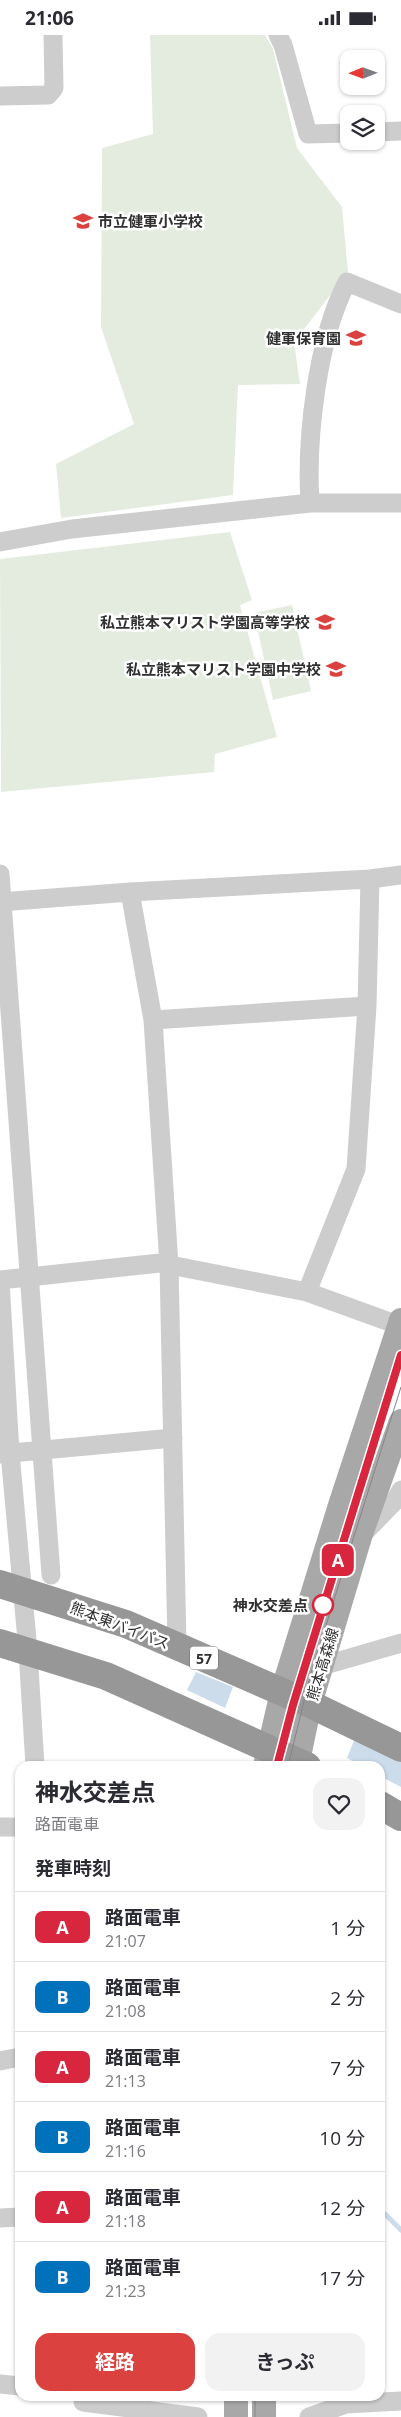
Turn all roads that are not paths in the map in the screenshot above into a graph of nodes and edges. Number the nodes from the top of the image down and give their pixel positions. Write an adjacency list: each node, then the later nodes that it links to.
1 (53, 35): 3 (street)
2 (278, 35): 6 (street)
3 (0, 96)
4 (385, 131): 5 (street)
5 (401, 131)
6 (340, 133)
7 (401, 304): 8 (street)
8 (310, 503): 9 (street); 10 (street)
9 (401, 503)
10 (0, 542)
11 (0, 874): 15 (street)
12 (401, 875): 13 (street)
13 (370, 879): 14 (street); 16 (street)
14 (130, 892): 15 (street); 17 (street)
15 (1, 902): 19 (street)
16 (367, 1006): 17 (street); 21 (street)
17 (153, 1020): 18 (street)
18 (169, 1265): 19 (street); 21 (street); 24 (street)
19 (30, 1277): 20 (street); 25 (street)
20 (0, 1280): 26 (street)
21 (307, 1292): 22 (street)
22 (400, 1324): 36 (main road, 熊本高森線)
23 (401, 1421): 28 (main road, 熊本高森線)
24 (173, 1438): 25 (street); 33 (street)
25 (43, 1450): 26 (street); 29 (street)
26 (5, 1454): 30 (street)
27 (401, 1490): 28 (street)
28 (360, 1537): 35 (main road, 熊本高森線)
29 (51, 1575)
30 (10, 1586): 33 (highway, 熊本東バイパス / 57); 34 (street)
31 (399, 1641): 35 (street)
32 (0, 1643): 34 (highway)
33 (178, 1646): 36 (highway, 熊本東バイパス / 57)
34 (28, 1651): 39 (highway); 40 (street)
35 (322, 1666): 37 (main road, 熊本高森線)
36 (282, 1692): 37 (highway, 熊本東バイパス / 57); 39 (main road, 熊本高森線)
37 (310, 1703): 38 (highway, 熊本東バイパス / 57); 42 (main road, 熊本高森線)
38 (401, 1747)
39 (267, 1757): 41 (highway)
40 (35, 1761)
41 (284, 1761)
42 (302, 1761)
43 (385, 1808): 44 (highway)
44 (401, 1817)
45 (0, 1827): 46 (street)
46 (15, 1827)
47 (15, 2058): 48 (street)
48 (0, 2061)
49 (15, 2217): 50 (street)
50 (0, 2218)
51 (0, 2384): 52 (street)
52 (15, 2386)
53 (236, 2401): 59 (main road)
54 (264, 2401): 60 (main road)
55 (401, 2401): 57 (street)
56 (83, 2405): 58 (street)
57 (372, 2410): 61 (street)
58 (198, 2417)
59 (236, 2417)
60 (264, 2417)
61 (309, 2417)

